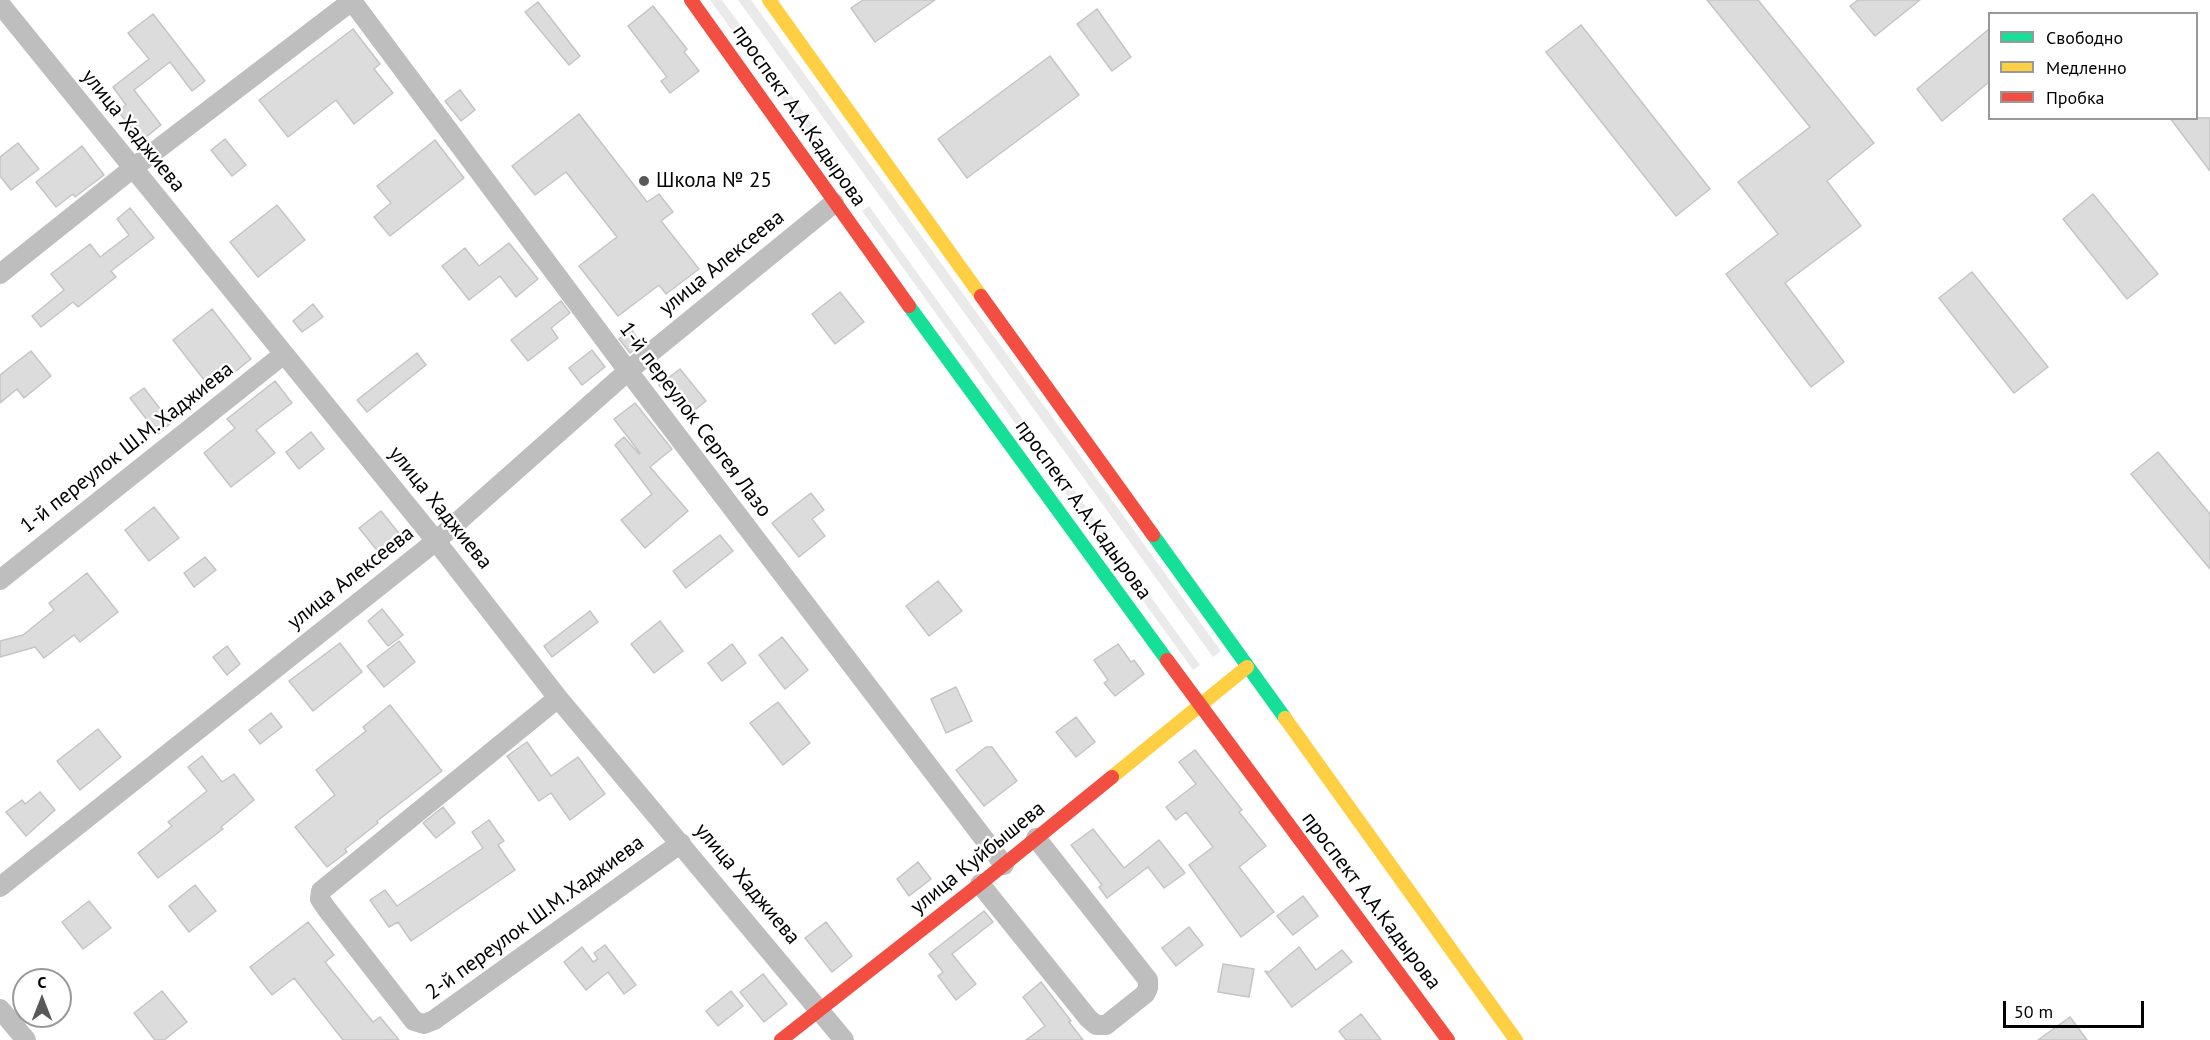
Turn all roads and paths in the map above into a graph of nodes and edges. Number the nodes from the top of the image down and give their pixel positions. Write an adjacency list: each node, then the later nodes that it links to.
1 (352, 0): 5 (street); 9 (street, 1-й переулок Сергея Лазо)
2 (691, 0): 6 (street, проспект А.А.Кадырова)
3 (769, 0): 12 (street, проспект А.А.Кадырова)
4 (0, 4): 5 (street, улица Хаджиева)
5 (133, 168): 7 (street); 8 (street, улица Хаджиева)
6 (834, 203): 9 (street, улица Алексеева); 14 (street, проспект А.А.Кадырова)
7 (0, 274)
8 (284, 354): 10 (street, улица Хаджиева); 11 (street, 1-й переулок Ш.М.Хаджиева)
9 (628, 371): 10 (street, улица Алексеева); 17 (street, 1-й переулок Сергея Лазо)
10 (436, 541): 13 (street, улица Хаджиева); 19 (street, улица Алексеева)
11 (0, 580)
12 (1247, 667): 14 (street, улица Куйбышева); 26 (street, проспект А.А.Кадырова)
13 (558, 698): 16 (street, улица Хаджиева); 16 (street, 2-й переулок Ш.М.Хаджиева)
14 (1200, 705): 15 (street, улица Куйбышева); 25 (street, проспект А.А.Кадырова)
15 (1036, 838): 17 (street, улица Куйбышева); 18 (street)
16 (681, 843): 21 (street, улица Хаджиева)
17 (1004, 865): 18 (street, улица Куйбышева)
18 (980, 884): 21 (street, улица Куйбышева)
19 (0, 887)
20 (0, 1009): 22 (street)
21 (820, 1011): 23 (street, улица Куйбышева); 24 (street, улица Хаджиева)
22 (26, 1040)
23 (781, 1040)
24 (844, 1040)
25 (1448, 1040)
26 (1516, 1040)

